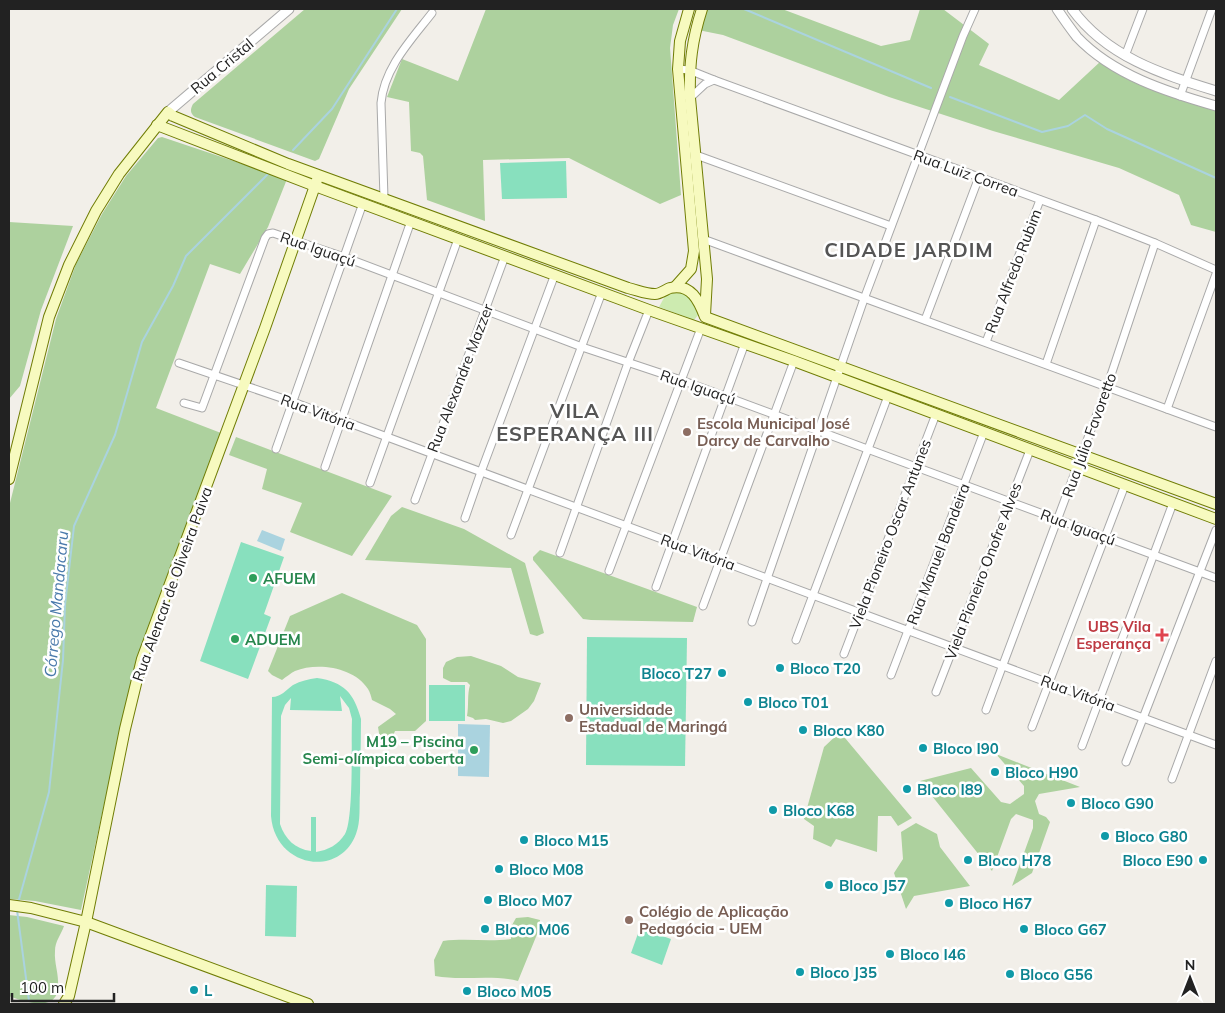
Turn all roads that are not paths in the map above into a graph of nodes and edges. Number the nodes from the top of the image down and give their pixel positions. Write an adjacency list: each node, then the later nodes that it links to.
1 (289, 9): 19 (street, Rua Cristal)
2 (689, 9): 11 (main road)
3 (702, 9): 12 (main road)
4 (975, 9): 22 (street)
5 (1057, 9): 16 (street)
6 (1072, 9): 10 (street)
7 (1143, 9): 10 (street)
8 (1212, 9): 14 (street)
9 (432, 13): 26 (street)
10 (1125, 56): 14 (street)
11 (678, 69): 12 (street, Rua Luiz Correa); 42 (main road)
12 (689, 70): 13 (street, Rua Luiz Correa); 17 (main road)
13 (714, 80): 17 (street); 22 (street, Rua Luiz Correa)
14 (1185, 81): 15 (street); 16 (street)
15 (1216, 91)
16 (1180, 96): 18 (street)
17 (690, 98): 21 (main road)
18 (1216, 106)
19 (168, 112): 20 (main road, Rua Cristal); 23 (main road)
20 (157, 125): 25 (main road); 86 (main road, Rua Cristal)
21 (696, 155): 31 (street); 33 (main road)
22 (918, 155): 24 (street, Rua Luiz Correa); 31 (street)
23 (319, 175): 25 (main road, Rua Alencar de Oliveira Paiva); 26 (main road)
24 (979, 177): 27 (street, Rua Luiz Correa); 50 (street)
25 (315, 186): 28 (main road); 34 (main road, Rua Alencar de Oliveira Paiva)
26 (384, 198): 45 (main road)
27 (1040, 200): 29 (street, Rua Luiz Correa); 53 (street, Rua Alfredo Rubim)
28 (363, 203): 30 (main road); 37 (street)
29 (1096, 220): 35 (street, Rua Luiz Correa); 59 (street)
30 (412, 221): 32 (main road); 41 (street)
31 (891, 226): 46 (street)
32 (458, 238): 36 (main road); 43 (street)
33 (703, 239): 46 (street); 49 (main road)
34 (296, 240): 37 (street, Rua Iguaçú); 61 (street, Rua Iguaçú); 63 (main road, Rua Alencar de Oliveira Paiva)
35 (1155, 243): 38 (street, Rua Luiz Correa); 64 (street, Rua Júlio Favoretto)
36 (505, 256): 39 (main road); 48 (street, Rua Alexandre Mazzer)
37 (344, 257): 41 (street, Rua Iguaçú); 67 (street)
38 (1216, 270)
39 (555, 274): 44 (main road); 51 (street)
40 (1216, 274): 69 (street)
41 (392, 275): 43 (street, Rua Iguaçú); 72 (street)
42 (675, 288): 45 (main road); 49 (main road)
43 (439, 292): 48 (street, Rua Iguaçú); 76 (street)
44 (602, 292): 47 (main road); 55 (street)
45 (657, 294): 47 (main road)
46 (864, 299): 50 (street); 60 (street)
47 (649, 310): 52 (main road); 58 (street)
48 (486, 311): 51 (street, Rua Iguaçú); 80 (street, Rua Alexandre Mazzer)
49 (705, 317): 52 (main road); 60 (main road)
50 (925, 320): 53 (street)
51 (534, 328): 55 (street, Rua Iguaçú); 85 (street)
52 (701, 328): 54 (main road); 62 (street)
53 (986, 342): 59 (street)
54 (745, 343): 56 (main road); 65 (street)
55 (582, 346): 58 (street, Rua Iguaçú); 90 (street)
56 (794, 362): 60 (main road); 70 (street)
57 (179, 363): 61 (street, Rua Vitória)
58 (628, 363): 62 (street, Rua Iguaçú); 95 (street)
59 (1046, 364): 64 (street)
60 (839, 373): 66 (main road); 74 (street); 81 (main road)
61 (215, 375): 63 (street, Rua Vitória); 68 (street)
62 (681, 380): 65 (street, Rua Iguaçú); 99 (street)
63 (244, 384): 67 (street, Rua Vitória); 137 (main road, Rua Alencar de Oliveira Paiva)
64 (1107, 387): 69 (street); 81 (street, Rua Júlio Favoretto)
65 (725, 396): 70 (street, Rua Iguaçú); 103 (street)
66 (888, 396): 71 (main road); 78 (street)
67 (293, 402): 72 (street, Rua Vitória); 77 (street)
68 (184, 403)
69 (1167, 409): 73 (street)
70 (775, 414): 74 (street, Rua Iguaçú); 106 (street)
71 (936, 414): 75 (main road); 83 (street, Viela Pioneiro Oscar Antunes)
72 (342, 420): 76 (street, Rua Vitória); 82 (street)
73 (1216, 427)
74 (818, 430): 78 (street, Rua Iguaçú); 109 (street)
75 (984, 432): 79 (main road); 88 (street, Rua Manuel Bandeira)
76 (386, 437): 80 (street, Rua Vitória); 87 (street)
77 (276, 449)
78 (869, 449): 83 (street, Rua Iguaçú); 112 (street)
79 (1030, 450): 84 (main road); 92 (street, Viela Pioneiro Onofre Alves)
80 (431, 454): 85 (street, Rua Vitória); 91 (street, Rua Alexandre Mazzer)
81 (1082, 455): 84 (street, Rua Júlio Favoretto); 94 (main road)
82 (325, 467)
83 (916, 467): 88 (street, Rua Iguaçú); 114 (street, Viela Pioneiro Oscar Antunes)
84 (1076, 468): 89 (main road); 97 (street, Rua Júlio Favoretto)
85 (481, 472): 90 (street, Rua Vitória); 96 (street)
86 (9, 479)
87 (370, 483)
88 (964, 484): 92 (street, Rua Iguaçú); 116 (street, Rua Manuel Bandeira)
89 (1125, 486): 93 (main road); 102 (street)
90 (528, 490): 95 (street, Rua Vitória); 101 (street)
91 (415, 500)
92 (1010, 501): 97 (street, Rua Iguaçú); 118 (street, Viela Pioneiro Onofre Alves)
93 (1173, 503): 98 (main road); 105 (street)
94 (1216, 504)
95 (577, 508): 99 (street, Rua Vitória); 104 (street)
96 (465, 518)
97 (1058, 519): 102 (street, Rua Iguaçú); 121 (street, Rua Júlio Favoretto)
98 (1216, 519)
99 (626, 526): 103 (street, Rua Vitória); 107 (street)
100 (1216, 530): 108 (street)
101 (510, 535)
102 (1105, 536): 105 (street, Rua Iguaçú); 123 (street)
103 (671, 542): 106 (street, Rua Vitória); 111 (street)
104 (560, 553)
105 (1154, 554): 108 (street, Rua Iguaçú); 127 (street)
106 (720, 560): 109 (street, Rua Vitória); 113 (street)
107 (609, 571)
108 (1200, 572): 110 (street, Rua Iguaçú); 129 (street)
109 (766, 578): 112 (street, Rua Vitória); 115 (street)
110 (1216, 578)
111 (656, 587)
112 (814, 595): 114 (street, Rua Vitória); 117 (street)
113 (703, 606)
114 (860, 613): 116 (street, Rua Vitória); 119 (street, Viela Pioneiro Oscar Antunes)
115 (752, 622)
116 (908, 630): 118 (street, Rua Vitória); 122 (street, Rua Manuel Bandeira)
117 (796, 640)
118 (953, 647): 121 (street, Rua Vitória); 126 (street, Viela Pioneiro Onofre Alves)
119 (844, 654)
120 (1216, 661): 124 (street)
121 (1003, 666): 123 (street, Rua Vitória); 128 (street, Rua Júlio Favoretto)
122 (891, 675)
123 (1049, 683): 127 (street, Rua Vitória); 130 (street)
124 (1208, 684): 125 (street); 131 (street)
125 (1216, 687)
126 (936, 692)
127 (1098, 701): 129 (street, Rua Vitória); 133 (street)
128 (986, 710)
129 (1143, 718): 131 (street, Rua Vitória); 134 (street)
130 (1032, 727)
131 (1189, 735): 132 (street, Rua Vitória); 135 (street)
132 (1216, 745)
133 (1082, 746)
134 (1126, 762)
135 (1172, 779)
136 (9, 905): 137 (main road)
137 (86, 922): 138 (main road, Rua Alencar de Oliveira Paiva); 139 (main road)
138 (64, 1004)
139 (308, 1004)

